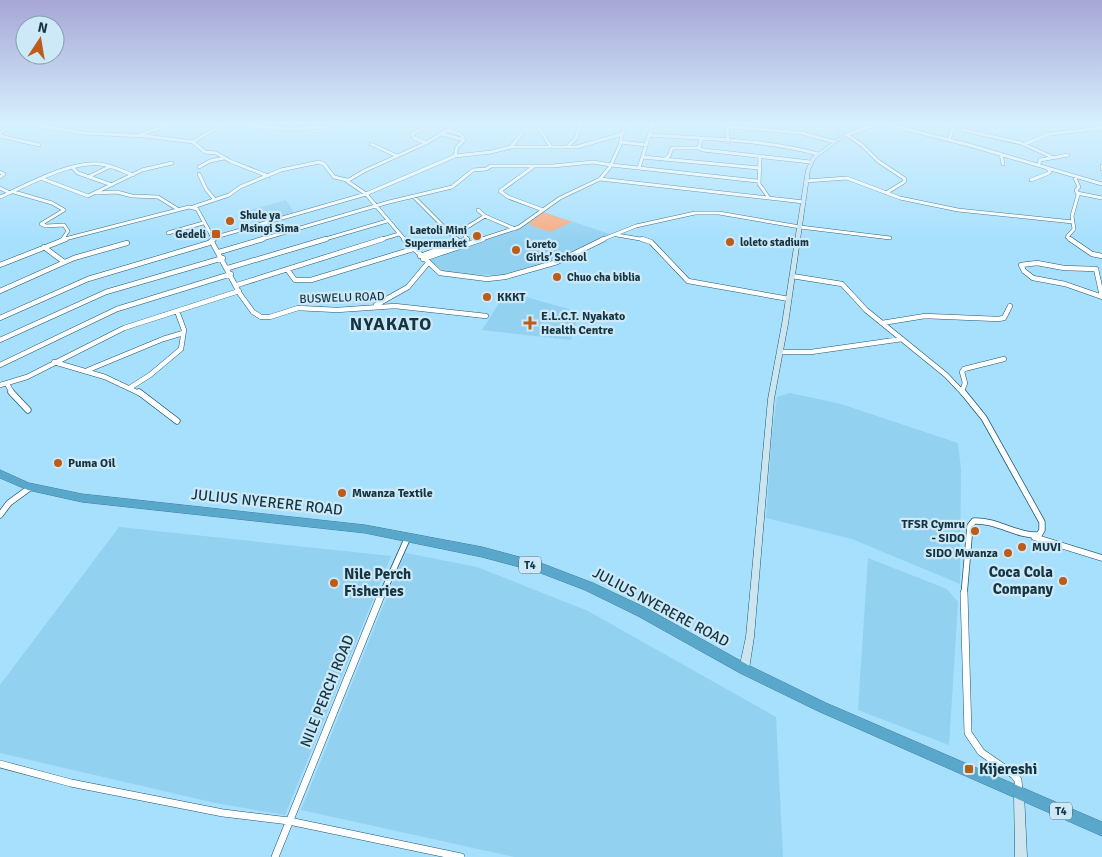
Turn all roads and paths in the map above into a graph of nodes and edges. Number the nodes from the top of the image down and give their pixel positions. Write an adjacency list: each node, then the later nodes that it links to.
1 (172, 163): 26 (street)
2 (206, 163): 21 (street)
3 (236, 163): 27 (street)
4 (316, 163): 27 (street)
5 (322, 163): 33 (street)
6 (381, 163): 33 (street)
7 (439, 163): 44 (street)
8 (578, 163): 18 (street)
9 (599, 163): 16 (street)
10 (640, 163): 22 (street)
11 (707, 163): 23 (street)
12 (759, 163): 23 (street)
13 (810, 163): 35 (main road)
14 (880, 163): 42 (street)
15 (1034, 163): 17 (street)
16 (611, 165): 22 (street); 32 (street)
17 (1041, 165): 28 (street); 34 (street)
18 (533, 166): 45 (street); 55 (street)
19 (72, 167): 20 (street); 30 (street); 31 (street)
20 (109, 167): 26 (street); 30 (street)
21 (199, 167)
22 (639, 168): 36 (street)
23 (759, 168): 36 (street)
24 (0, 172): 29 (street)
25 (199, 174): 49 (street)
26 (133, 175): 38 (street)
27 (268, 176): 49 (street)
28 (1074, 176): 37 (street); 43 (street)
29 (0, 177)
30 (88, 177): 38 (street)
31 (43, 179): 40 (street); 41 (street)
32 (600, 179): 47 (street); 55 (street)
33 (347, 180): 44 (street)
34 (1031, 180)
35 (806, 181): 42 (street); 50 (main road)
36 (757, 182): 47 (street)
37 (1102, 184)
38 (112, 185): 41 (street)
39 (0, 188): 40 (street)
40 (12, 192): 46 (street); 66 (street)
41 (95, 193): 53 (street)
42 (886, 193): 58 (street)
43 (1077, 193): 48 (street); 58 (street)
44 (366, 194): 51 (street); 67 (street)
45 (413, 196): 51 (street); 69 (street)
46 (0, 197)
47 (769, 198): 50 (street)
48 (1102, 198)
49 (215, 200): 52 (street)
50 (804, 202): 60 (main road)
51 (378, 206): 57 (street); 72 (street)
52 (193, 207): 53 (street); 59 (street, BUSWELU ROAD)
53 (179, 210): 66 (street)
54 (478, 210): 56 (street)
55 (543, 210): 61 (street)
56 (485, 216): 61 (street); 69 (street)
57 (388, 221): 63 (street); 79 (street)
58 (1073, 222): 73 (street)
59 (204, 223): 62 (street); 67 (street, BUSWELU ROAD)
60 (800, 227): 64 (street); 65 (street); 82 (main road)
61 (515, 229): 69 (street)
62 (168, 233)
63 (399, 234): 71 (street); 80 (street)
64 (614, 234): 77 (street); 87 (street)
65 (890, 238)
66 (62, 240): 70 (street)
67 (213, 240): 72 (street, BUSWELU ROAD); 92 (street)
68 (127, 243): 76 (street)
69 (461, 245): 74 (street)
70 (44, 247): 76 (street); 78 (street)
71 (413, 249): 74 (street); 80 (street)
72 (219, 252): 75 (street, BUSWELU ROAD)
73 (1102, 256)
74 (422, 257): 77 (street)
75 (222, 258): 79 (street, BUSWELU ROAD); 96 (street)
76 (64, 262): 84 (street)
77 (428, 263): 88 (street)
78 (0, 265)
79 (228, 268): 81 (street, BUSWELU ROAD)
80 (287, 269): 83 (street)
81 (231, 274): 83 (street, BUSWELU ROAD); 100 (street)
82 (792, 276): 87 (main road); 93 (street)
83 (236, 285): 85 (street, BUSWELU ROAD)
84 (0, 291)
85 (239, 291): 88 (street, BUSWELU ROAD); 90 (street)
86 (1102, 296): 86 (street)
87 (789, 299): 97 (main road)
88 (373, 306): 91 (street, BUSWELU ROAD)
89 (1010, 306): 93 (street)
90 (177, 311): 94 (street); 99 (street)
91 (486, 316)
92 (0, 318)
93 (882, 324): 95 (street)
94 (183, 334): 101 (street); 104 (street)
95 (902, 339): 97 (street); 105 (street)
96 (0, 340)
97 (780, 352): 114 (main road)
98 (1004, 359): 105 (street)
99 (54, 362): 101 (street); 102 (street)
100 (0, 365)
101 (88, 371): 104 (street)
102 (7, 384): 103 (street); 106 (street)
103 (0, 385)
104 (131, 387): 107 (street)
105 (962, 390): 111 (street)
106 (28, 410)
107 (176, 421)
108 (0, 474): 109 (highway, JULIUS NYERERE ROAD / T4)
109 (32, 486): 110 (street); 112 (highway, JULIUS NYERERE ROAD / T4)
110 (0, 515)
111 (1031, 536): 113 (street); 116 (street)
112 (408, 537): 114 (highway, JULIUS NYERERE ROAD / T4); 117 (street, NILE PERCH ROAD)
113 (1102, 558)
114 (744, 669): 116 (highway, JULIUS NYERERE ROAD / T4)
115 (0, 764): 117 (street)
116 (1019, 793): 118 (highway, JULIUS NYERERE ROAD / T4); 121 (main road)
117 (289, 821): 119 (street, NILE PERCH ROAD); 120 (street)
118 (1102, 829)
119 (275, 857)
120 (461, 857)
121 (1021, 857)

